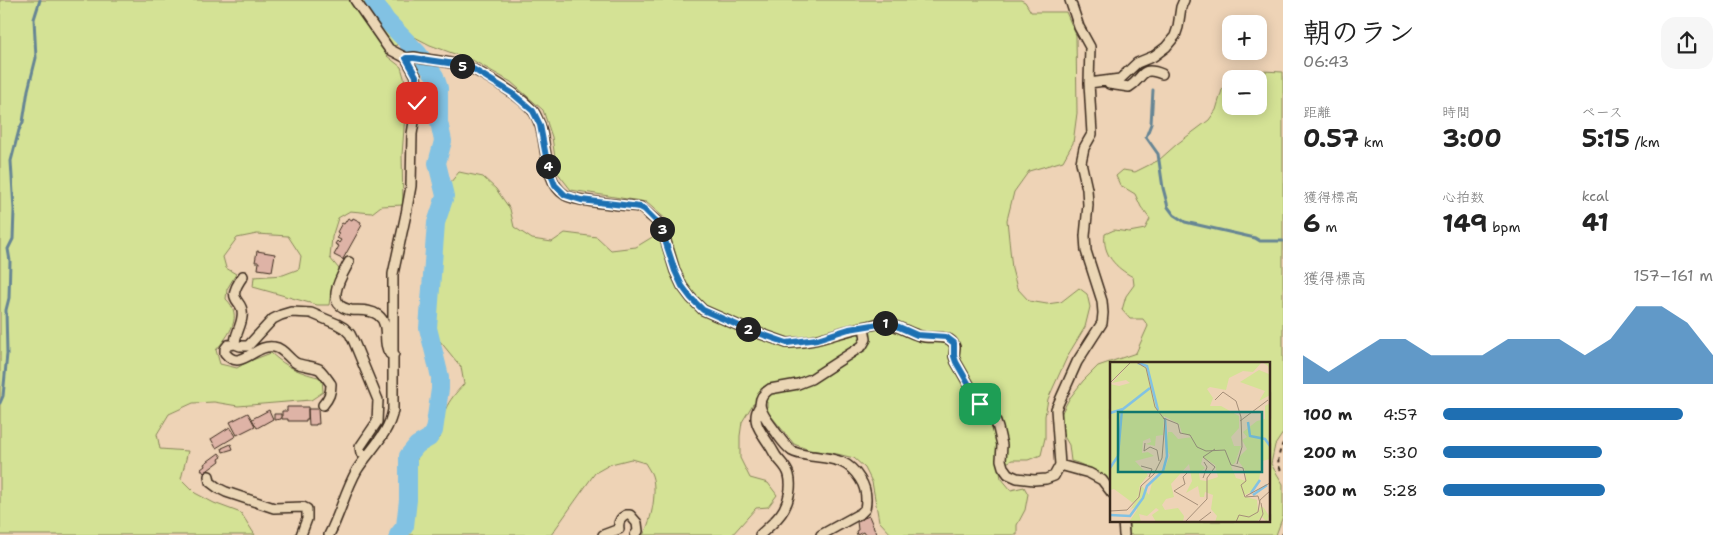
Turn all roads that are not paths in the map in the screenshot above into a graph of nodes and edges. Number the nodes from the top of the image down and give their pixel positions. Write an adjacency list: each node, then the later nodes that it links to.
1 (356, 0): 4 (street)
2 (1070, 0): 7 (street)
3 (1184, 0): 6 (street)
4 (406, 58): 10 (street); 12 (street)
5 (1162, 74): 6 (street)
6 (1102, 82): 7 (street)
7 (1089, 84): 16 (street)
8 (349, 262): 12 (street)
9 (243, 276): 11 (street)
10 (864, 327): 14 (street); 16 (street)
11 (235, 344): 13 (street); 15 (street)
12 (394, 354): 15 (street)
13 (323, 405)
14 (760, 406): 26 (street); 27 (street)
15 (367, 456): 22 (street)
16 (1060, 465): 18 (street)
17 (209, 476): 21 (street)
18 (1110, 490)
19 (1123, 522): 28 (street)
20 (619, 529): 23 (street); 24 (street); 25 (street)
21 (301, 535)
22 (329, 535)
23 (603, 535)
24 (629, 535)
25 (634, 535)
26 (760, 535)
27 (820, 535)
28 (1124, 535)

